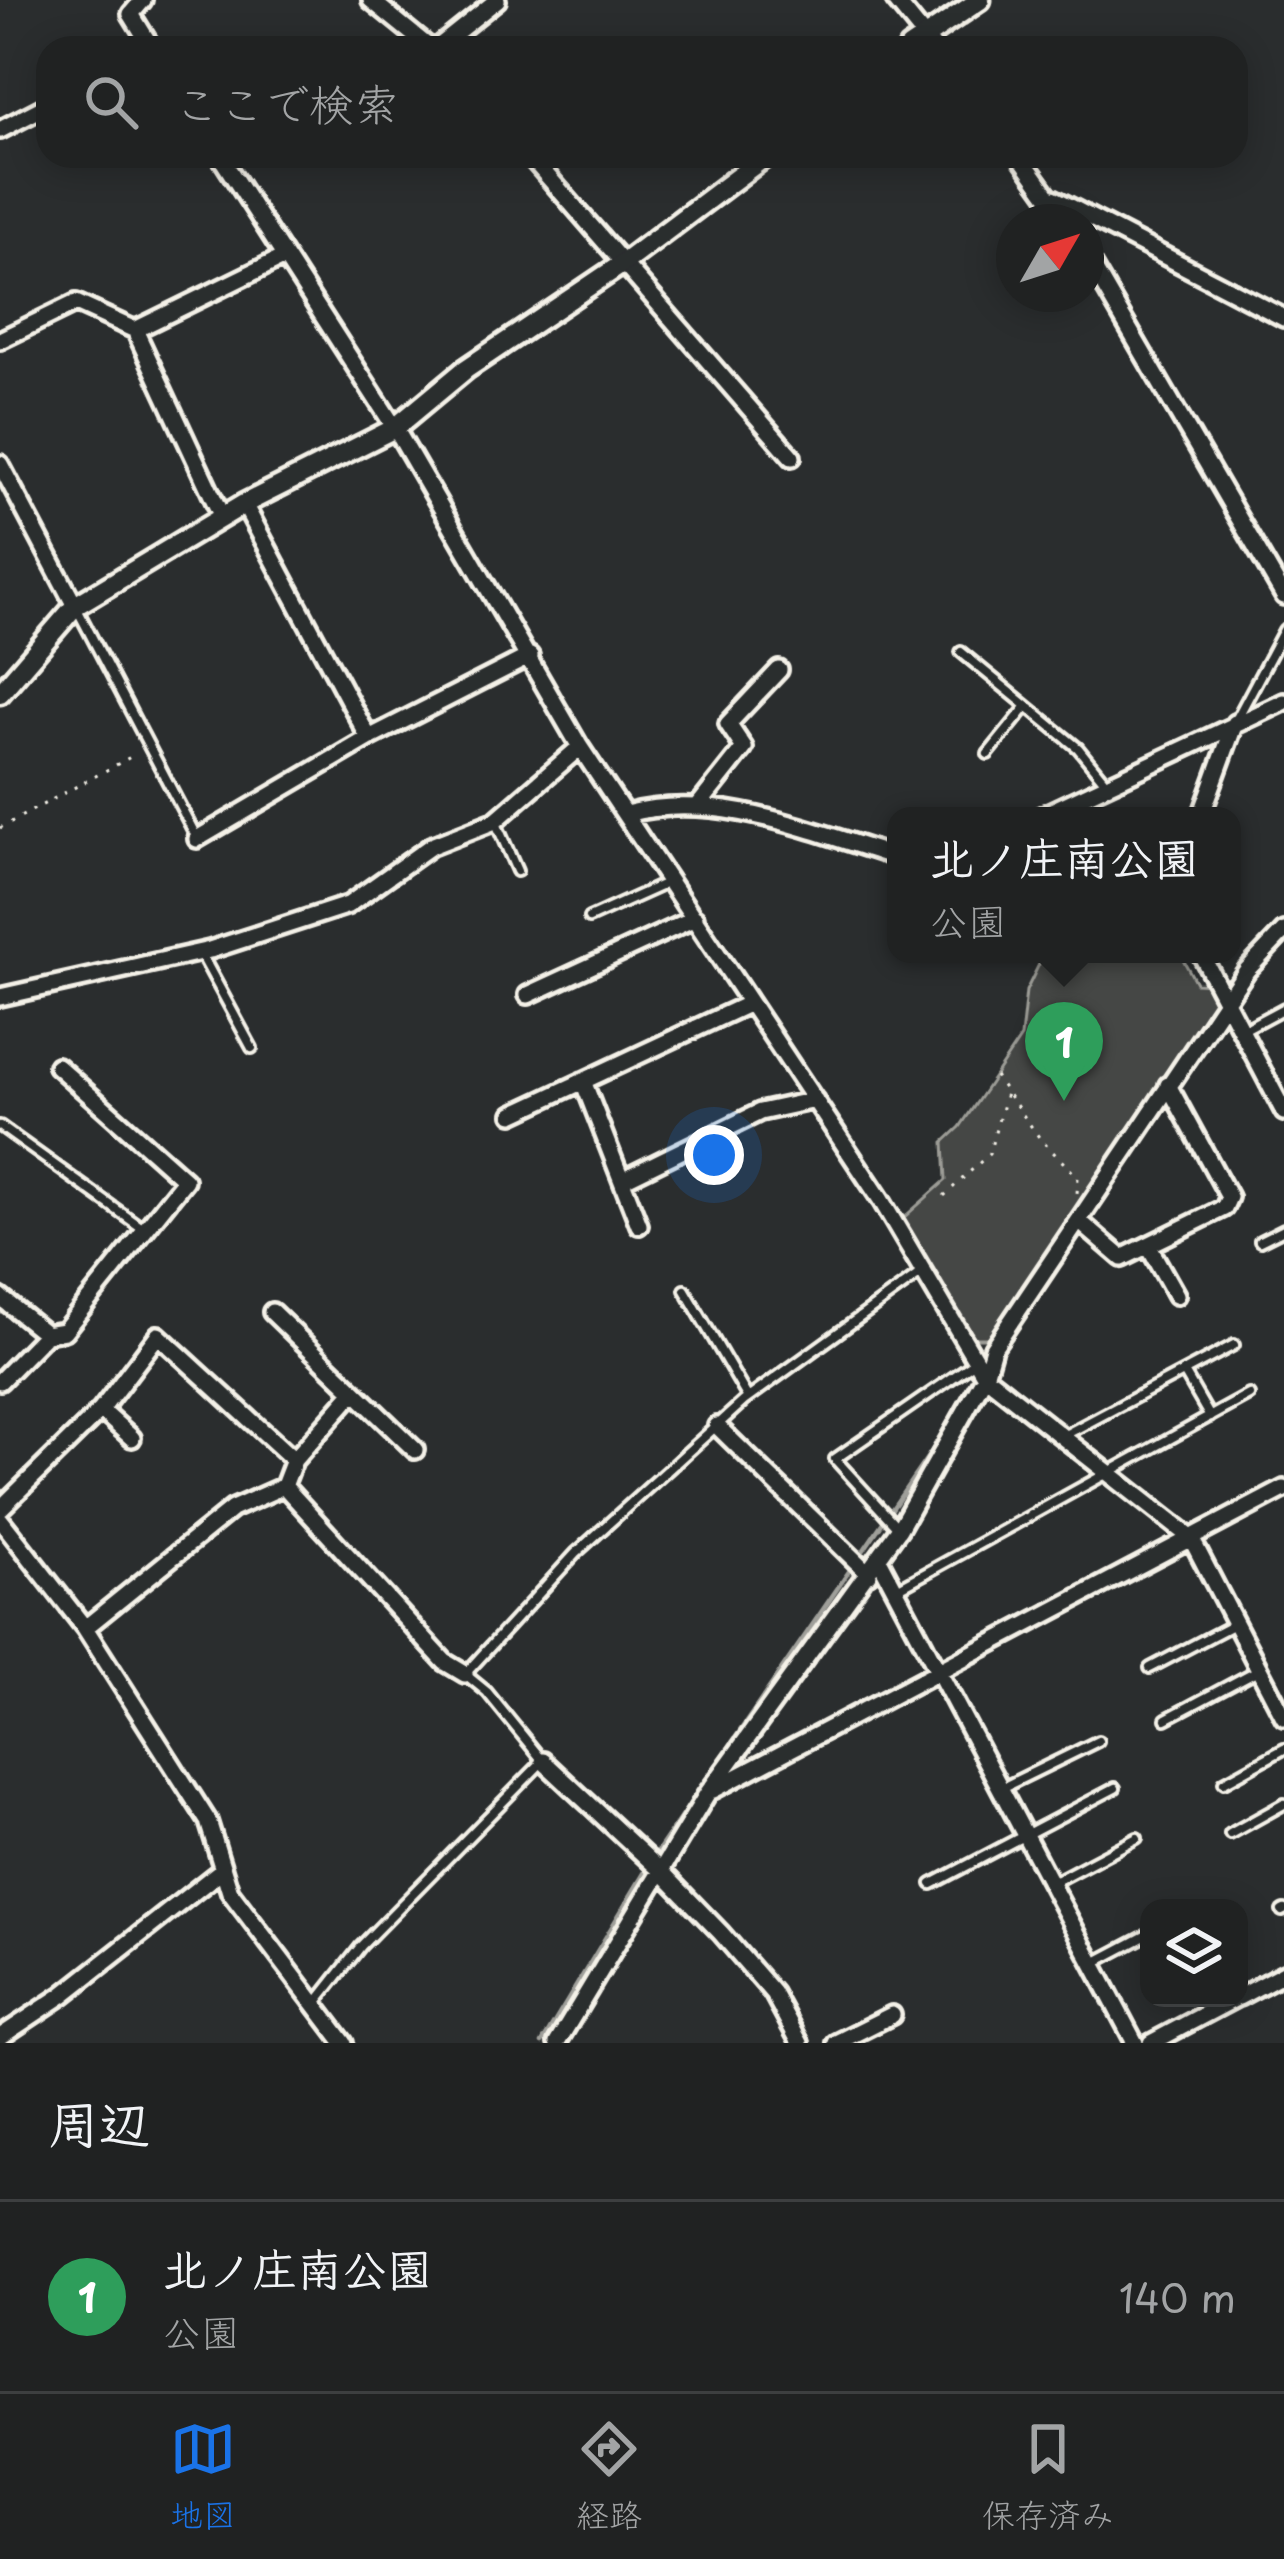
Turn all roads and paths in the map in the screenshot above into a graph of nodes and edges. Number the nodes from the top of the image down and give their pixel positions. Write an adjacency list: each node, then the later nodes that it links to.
1 (143, 0): 6 (street)
2 (371, 0): 7 (street)
3 (497, 0): 8 (street)
4 (895, 0): 9 (street)
5 (980, 0): 10 (street)
6 (145, 36)
7 (418, 36)
8 (450, 36)
9 (917, 36)
10 (933, 36)
11 (36, 111): 12 (street)
12 (0, 130)
13 (228, 168): 19 (street)
14 (541, 168): 20 (street)
15 (750, 168): 20 (street)
16 (1029, 168): 17 (street)
17 (1053, 198): 18 (street); 22 (street)
18 (1056, 204)
19 (284, 257): 23 (street); 25 (street)
20 (625, 262): 25 (street); 26 (street)
21 (1104, 286): 30 (street)
22 (1284, 318)
23 (135, 330): 24 (street); 29 (street)
24 (0, 340)
25 (395, 428): 28 (street); 34 (street)
26 (792, 457)
27 (0, 464): 31 (street)
28 (244, 504): 29 (street); 40 (street)
29 (222, 517): 31 (street)
30 (1284, 596)
31 (75, 606): 36 (street); 42 (lane)
32 (1284, 630): 39 (lane)
33 (961, 652): 38 (lane)
34 (530, 656): 40 (street); 41 (street)
35 (779, 670): 45 (street)
36 (0, 693)
37 (1284, 702): 39 (street)
38 (1027, 706): 43 (lane); 44 (lane)
39 (1235, 723): 44 (street); 47 (street)
40 (369, 738): 51 (street)
41 (580, 747): 48 (street); 49 (street)
42 (148, 748): 50 (path); 51 (lane)
43 (988, 754)
44 (1108, 786): 46 (street)
45 (698, 806): 48 (street); 52 (street)
46 (1061, 807)
47 (1205, 807)
48 (626, 814): 54 (street)
49 (495, 821): 53 (lane); 58 (street)
50 (0, 828)
51 (197, 839)
52 (887, 854)
53 (517, 871)
54 (671, 882): 55 (lane); 56 (street)
55 (589, 918)
56 (695, 918): 60 (street); 62 (street)
57 (1284, 932): 63 (street)
58 (200, 952): 61 (street); 66 (lane)
59 (1206, 963): 63 (street)
60 (528, 995)
61 (0, 997)
62 (750, 1003): 69 (street); 72 (street)
63 (1227, 1003): 65 (street); 70 (street)
64 (1284, 1008): 65 (lane)
65 (1241, 1031): 73 (street)
66 (252, 1048)
67 (57, 1066): 81 (street)
68 (995, 1076): 71 (path)
69 (583, 1081): 74 (street); 76 (street)
70 (1168, 1084): 78 (street); 83 (street)
71 (1007, 1092): 77 (path); 78 (path)
72 (815, 1100): 76 (street); 84 (street)
73 (1284, 1112)
74 (513, 1114)
75 (0, 1126): 81 (lane)
76 (622, 1180): 79 (street)
77 (944, 1196)
78 (1079, 1221): 83 (street); 93 (street)
79 (639, 1225)
80 (1284, 1229): 82 (lane)
81 (146, 1230): 89 (street)
82 (1260, 1241)
83 (1149, 1247): 86 (street)
84 (924, 1271): 91 (street); 97 (lane)
85 (685, 1290): 97 (lane)
86 (1176, 1295)
87 (0, 1297): 89 (street)
88 (272, 1312): 95 (street)
89 (46, 1334): 94 (street)
90 (1234, 1345): 92 (lane)
91 (978, 1360): 93 (street); 110 (lane)
92 (1184, 1372): 99 (lane); 101 (lane)
93 (985, 1376): 101 (street); 110 (street)
94 (0, 1382)
95 (354, 1391): 103 (street); 104 (street)
96 (1249, 1395): 99 (lane)
97 (748, 1398): 100 (lane)
98 (101, 1410): 102 (street); 104 (street); 108 (street)
99 (1210, 1418): 105 (lane)
100 (716, 1426): 113 (street); 120 (lane)
101 (1063, 1436): 105 (street)
102 (131, 1438)
103 (415, 1450)
104 (294, 1460): 106 (street)
105 (1112, 1474): 111 (street); 114 (lane)
106 (284, 1486): 116 (street); 120 (street)
107 (1284, 1490): 111 (street)
108 (0, 1509)
109 (0, 1519): 116 (street)
110 (899, 1529): 112 (street)
111 (1191, 1538): 115 (street); 119 (street)
112 (879, 1558): 113 (street); 114 (street)
113 (869, 1574): 129 (street)
114 (896, 1590): 119 (street)
115 (1235, 1623): 117 (lane); 118 (street)
116 (85, 1628): 134 (street)
117 (1150, 1668)
118 (1259, 1670): 121 (street); 122 (lane)
119 (939, 1671): 128 (street); 129 (street)
120 (465, 1674): 125 (lane)
121 (1282, 1706)
122 (1166, 1719)
123 (1098, 1741): 128 (lane)
124 (1284, 1749): 126 (lane)
125 (543, 1761): 135 (street); 142 (lane)
126 (1224, 1782)
127 (1115, 1788): 131 (lane)
128 (1001, 1789): 131 (street)
129 (707, 1794): 135 (street)
130 (1284, 1804): 132 (lane)
131 (1024, 1834): 136 (street); 137 (lane)
132 (1230, 1834)
133 (1137, 1838): 136 (lane)
134 (223, 1869): 142 (street); 145 (street)
135 (660, 1870): 147 (street); 148 (street)
136 (1051, 1883): 139 (street)
137 (932, 1884)
138 (1140, 1939): 139 (lane)
139 (1093, 1964): 150 (street)
140 (1284, 1973): 141 (street)
141 (1248, 1992)
142 (315, 2004): 146 (street)
143 (1219, 2007): 151 (street)
144 (892, 2015): 149 (street)
145 (0, 2038)
146 (344, 2043)
147 (557, 2043)
148 (800, 2043)
149 (836, 2043)
150 (1135, 2043)
151 (1151, 2043)

